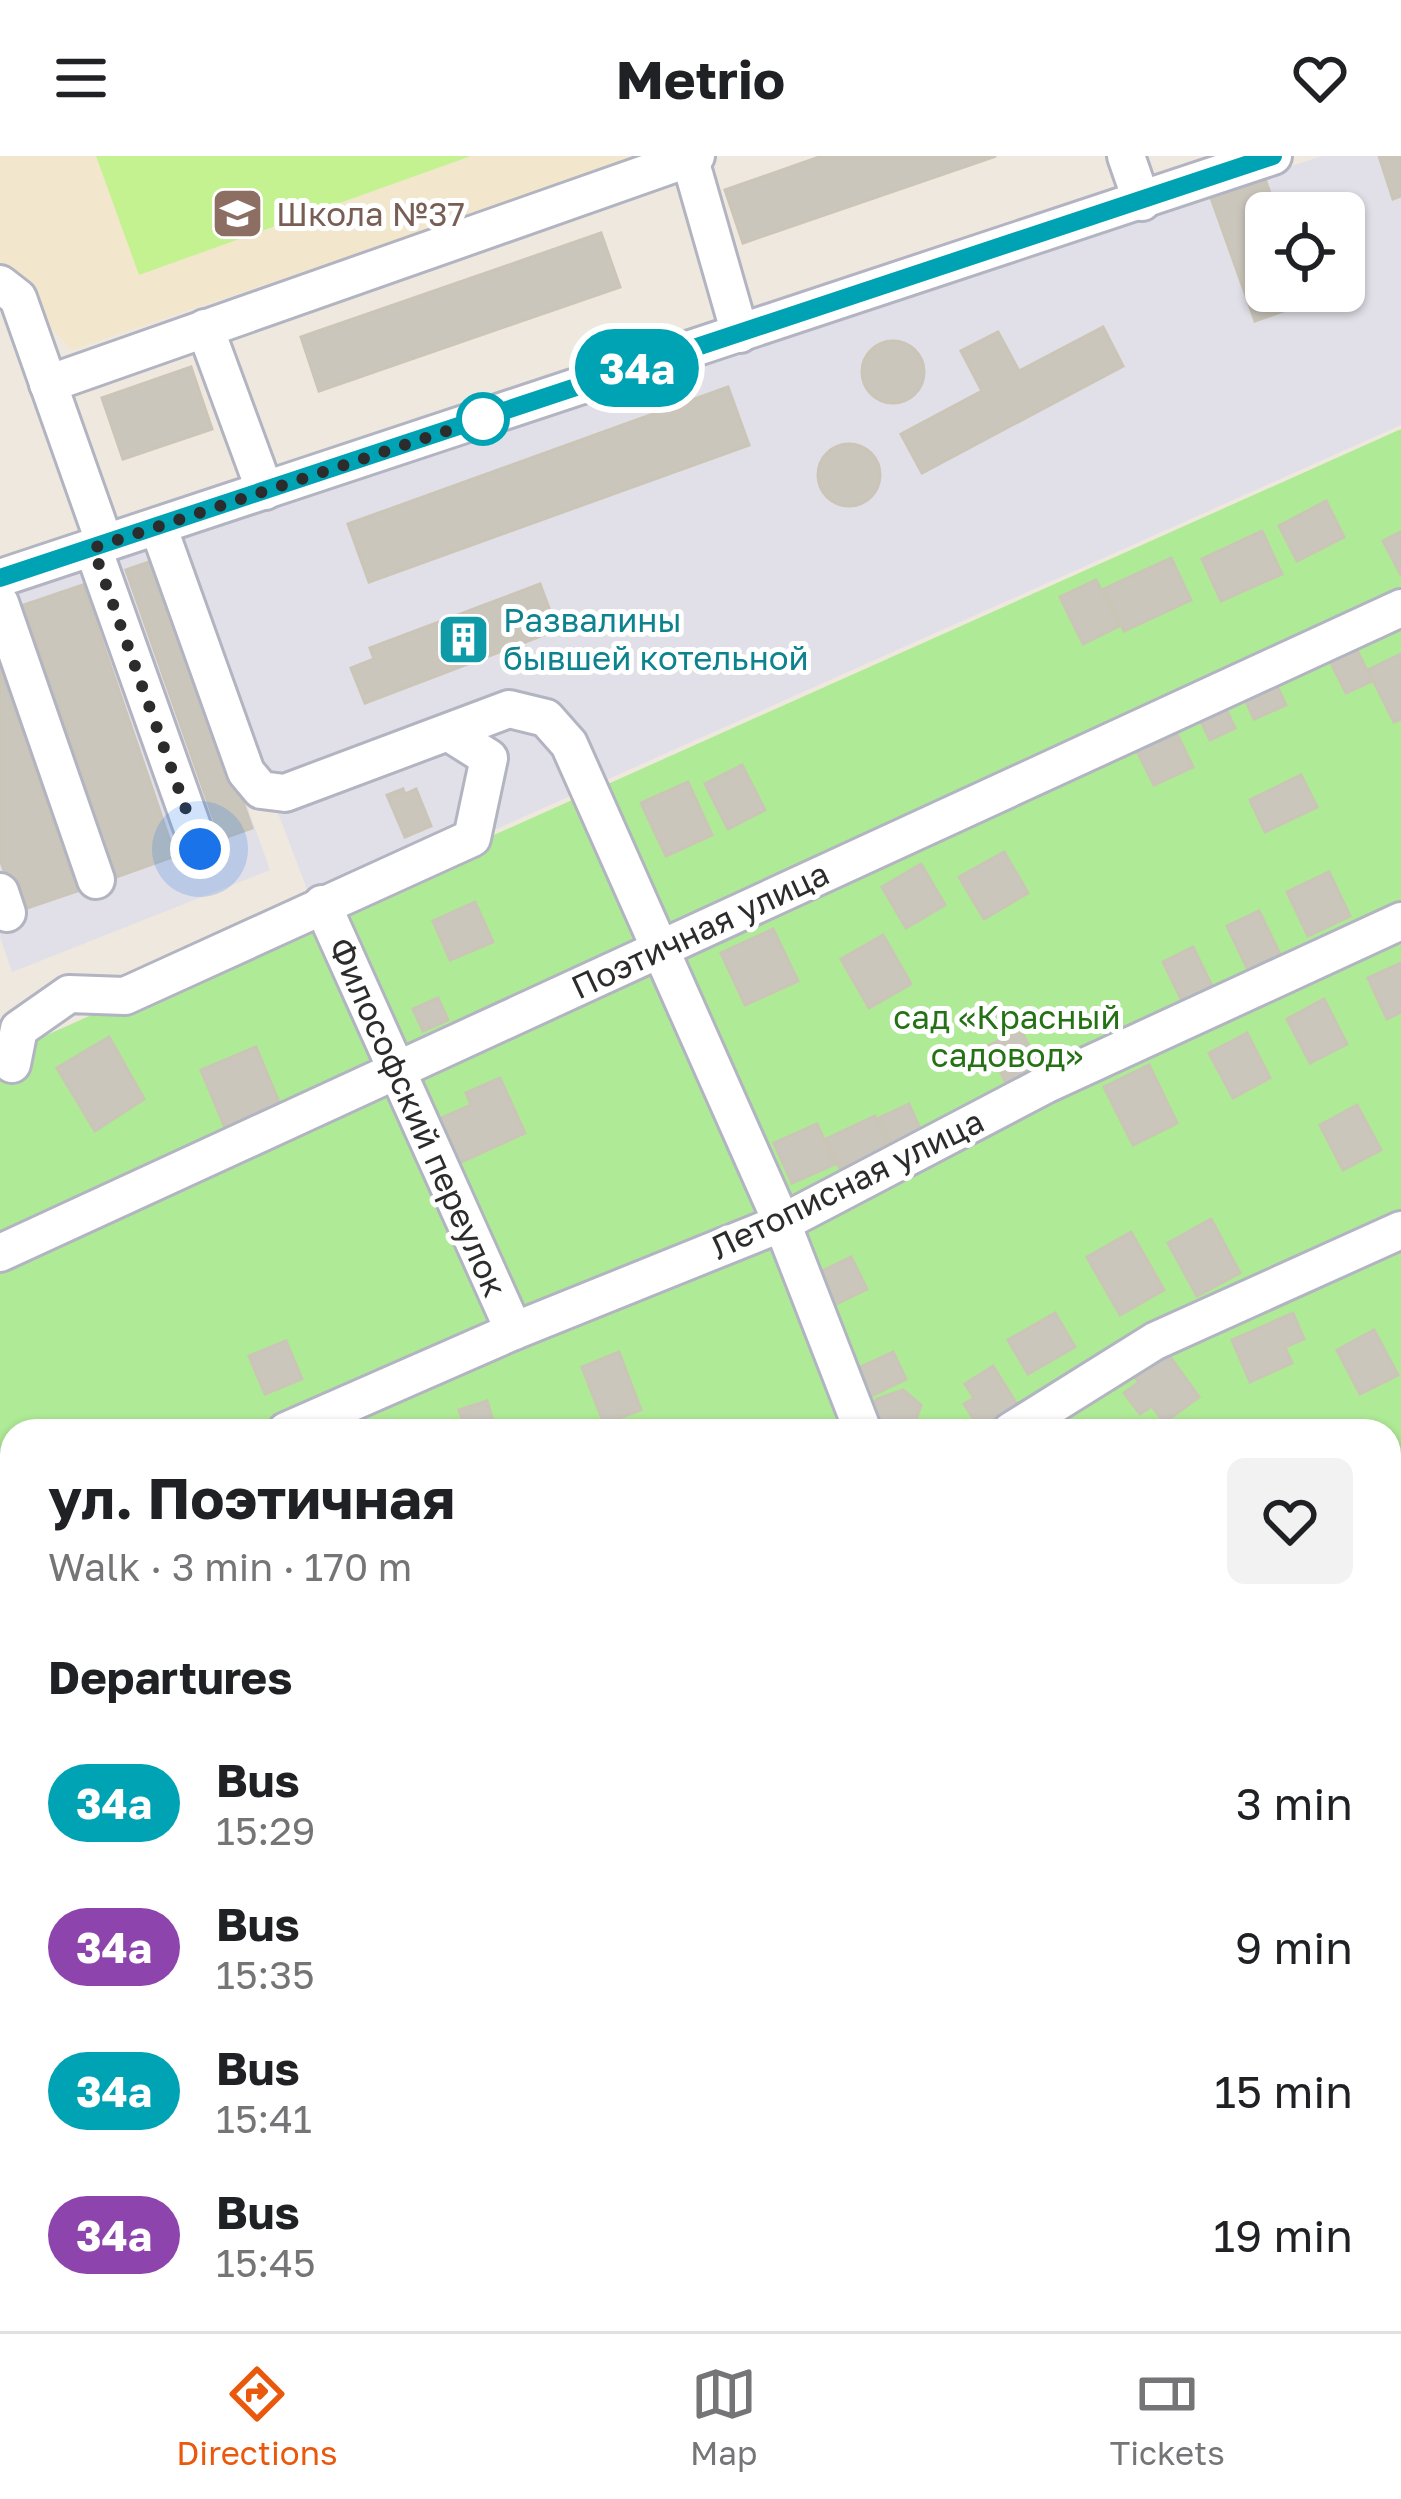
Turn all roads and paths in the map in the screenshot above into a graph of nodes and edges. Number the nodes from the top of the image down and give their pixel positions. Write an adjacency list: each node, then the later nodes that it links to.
1 (1126, 156): 4 (street)
2 (1273, 156): 4 (street)
3 (692, 157): 6 (street); 7 (street)
4 (1142, 202): 7 (street)
5 (0, 284): 8 (street)
6 (205, 328): 8 (street); 9 (street)
7 (740, 334): 9 (street)
8 (48, 384): 11 (street)
9 (265, 490): 10 (street)
10 (158, 526): 11 (street); 15 (street)
11 (99, 546): 12 (street); 16 (street)
12 (0, 578)
13 (0, 603): 17 (street)
14 (1401, 608): 20 (street, Поэтичная улица)
15 (451, 734): 18 (street); 20 (street)
16 (200, 849)
17 (96, 880)
18 (322, 904): 21 (street); 22 (street, Философский переулок)
19 (1401, 921): 23 (street, Летописная улица)
20 (656, 950): 22 (street, Поэтичная улица); 23 (street)
21 (12, 1064)
22 (395, 1070): 25 (street, Поэтичная улица); 26 (street, Философский переулок)
23 (782, 1223): 26 (street, Летописная улица); 28 (street)
24 (1401, 1230): 29 (street)
25 (0, 1252)
26 (514, 1330): 27 (street, Летописная улица)
27 (313, 1419)
28 (858, 1419)
29 (1030, 1419)

